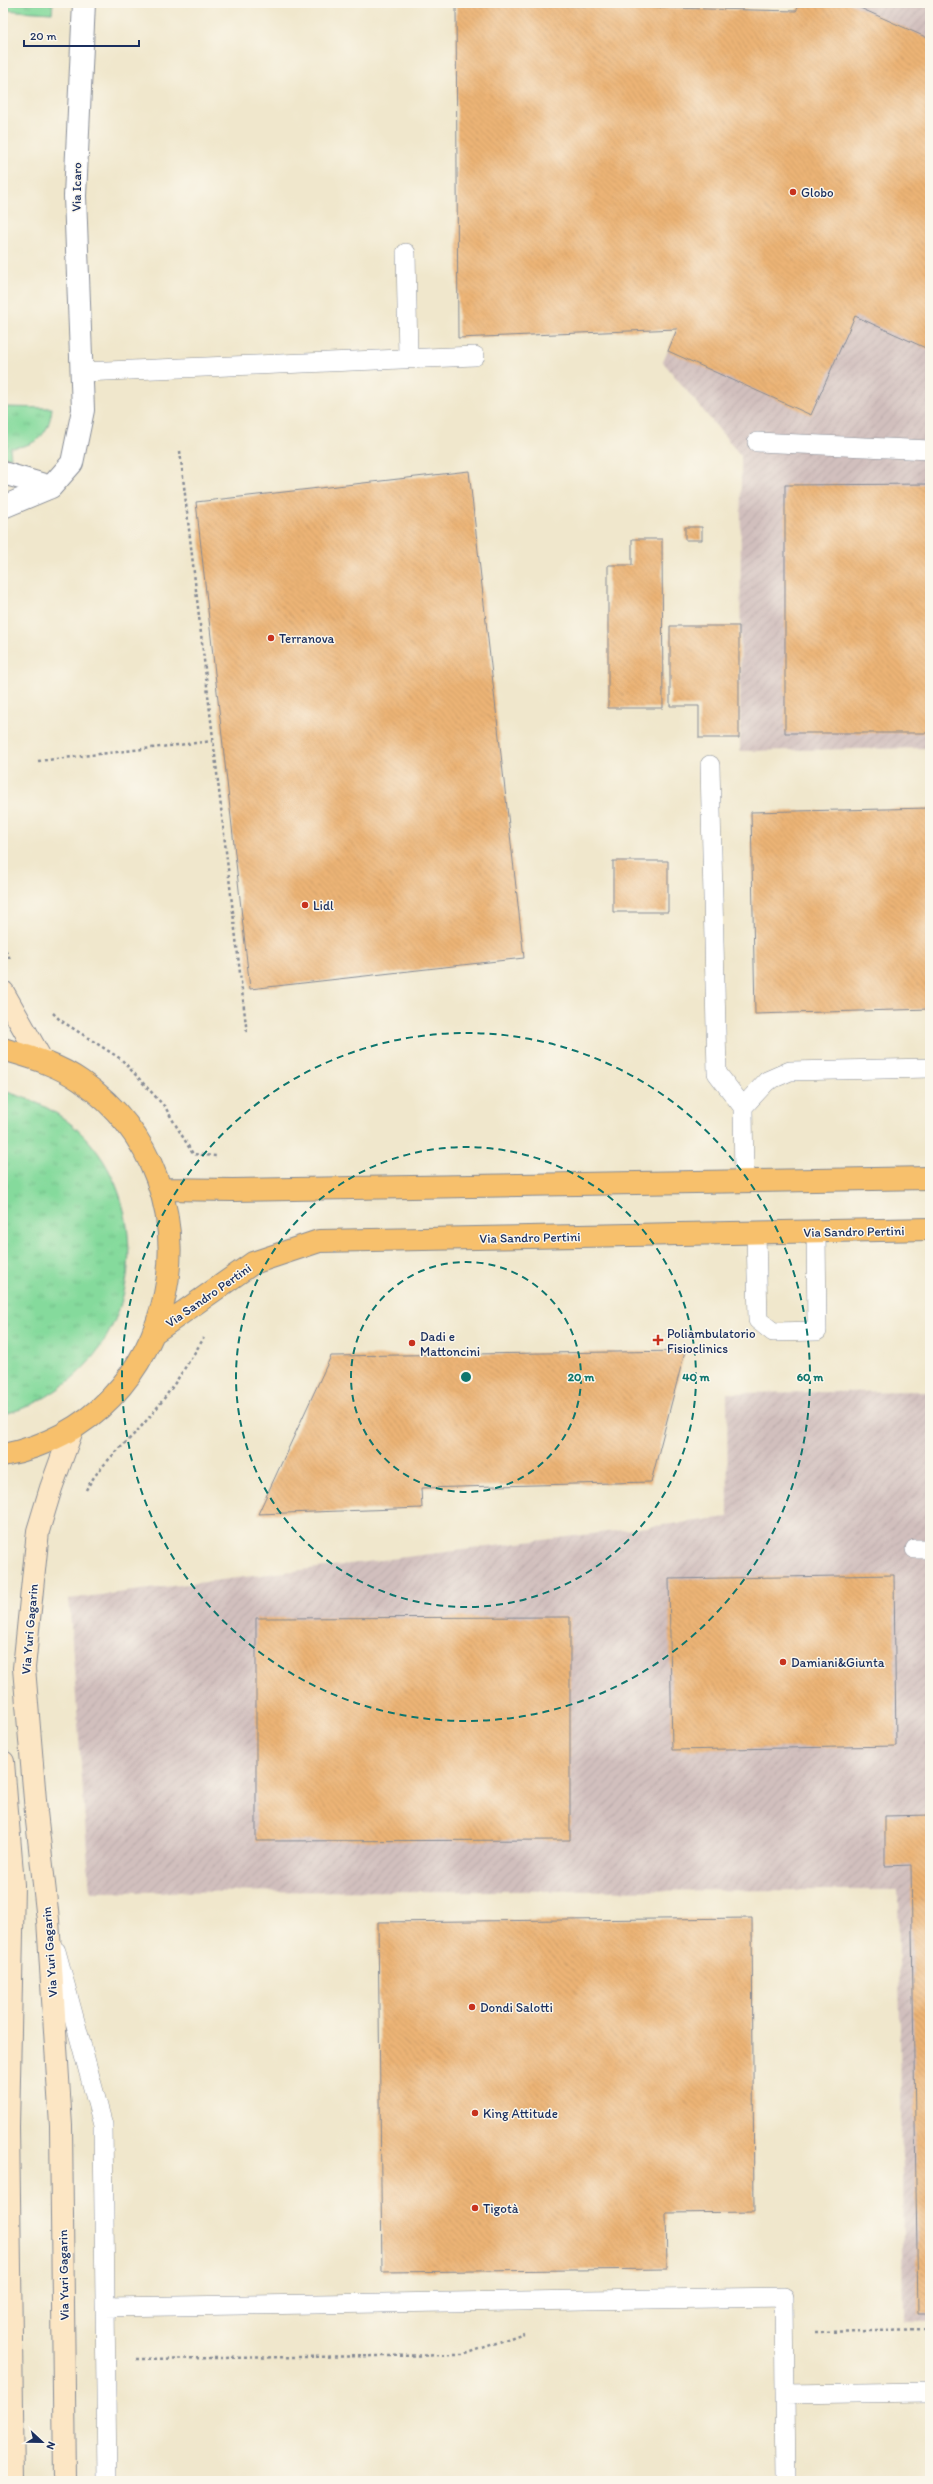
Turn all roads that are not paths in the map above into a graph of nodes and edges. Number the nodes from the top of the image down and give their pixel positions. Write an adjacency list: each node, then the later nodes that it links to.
1 (84, 3): 5 (street, Via Icaro)
2 (406, 253): 4 (lane)
3 (475, 356): 4 (lane)
4 (408, 358): 5 (lane)
5 (82, 372): 9 (street, Via Icaro)
6 (757, 442): 7 (lane)
7 (930, 450)
8 (3, 473): 9 (street)
9 (51, 486): 10 (street)
10 (3, 507)
11 (710, 765): 16 (lane)
12 (3, 992): 14 (main road)
13 (3, 1049): 14 (main road)
14 (41, 1060): 19 (main road)
15 (930, 1068): 16 (lane)
16 (743, 1107): 18 (lane)
17 (930, 1178): 18 (main road)
18 (744, 1181): 19 (main road)
19 (161, 1189): 23 (main road)
20 (930, 1229): 21 (main road, Via Sandro Pertini)
21 (816, 1231): 22 (main road, Via Sandro Pertini); 22 (lane)
22 (756, 1232): 23 (main road, Via Sandro Pertini)
23 (155, 1332): 24 (main road)
24 (72, 1430): 25 (main road); 27 (main road, Via Yuri Gagarin)
25 (3, 1455)
26 (3, 1762): 28 (main road)
27 (48, 1920): 30 (lane); 34 (main road, Via Yuri Gagarin)
28 (9, 2230): 29 (street); 33 (main road)
29 (3, 2261)
30 (105, 2307): 32 (lane); 35 (lane)
31 (930, 2392): 32 (lane)
32 (785, 2394): 36 (lane)
33 (13, 2481)
34 (65, 2481)
35 (107, 2481)
36 (786, 2481)

